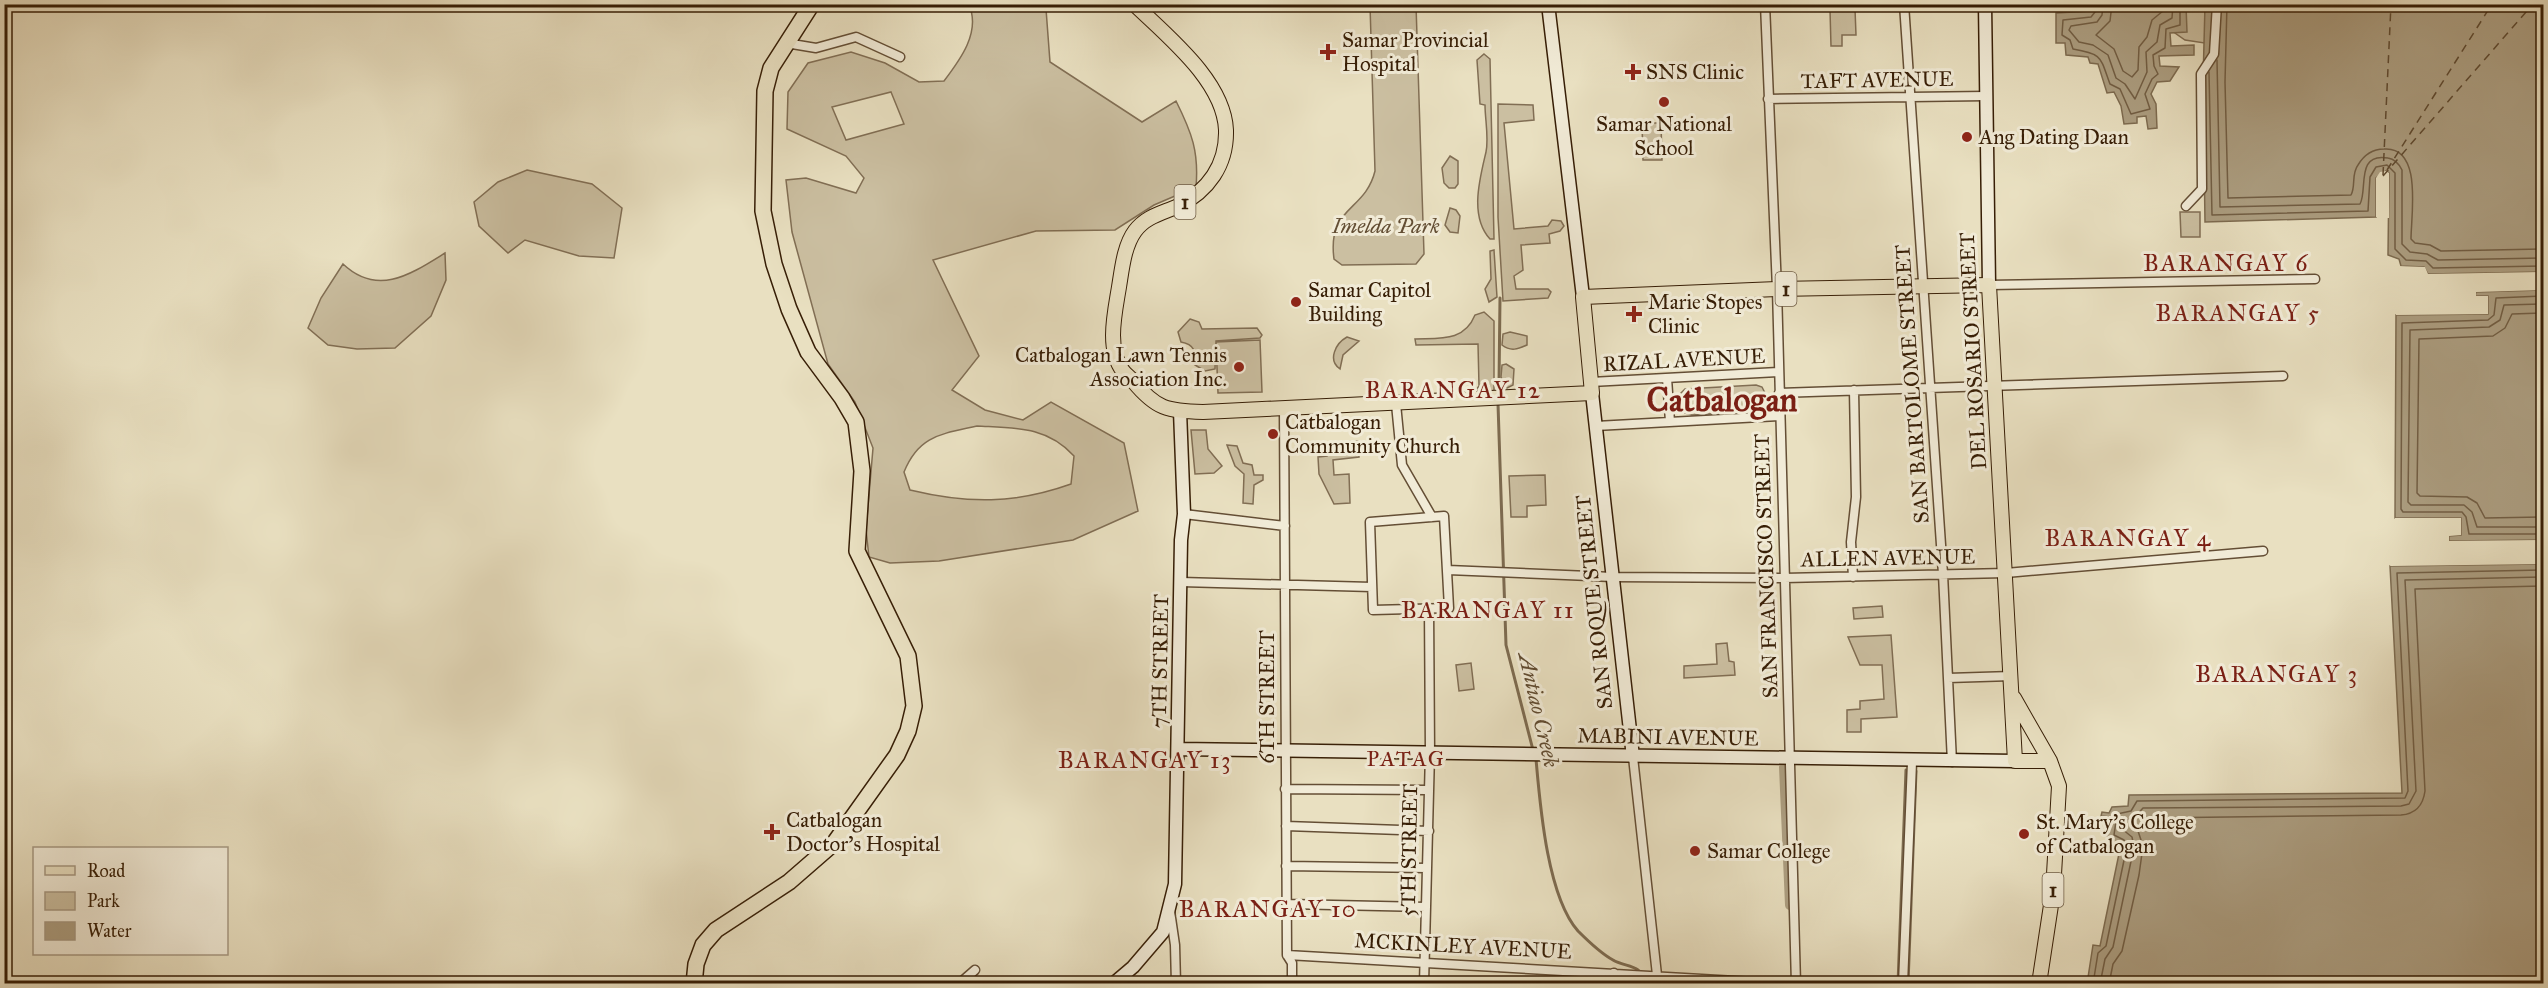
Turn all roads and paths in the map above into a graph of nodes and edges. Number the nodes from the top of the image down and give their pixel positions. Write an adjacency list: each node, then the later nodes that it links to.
1 (812, 4): 8 (highway)
2 (1134, 4): 29 (main road, 1)
3 (1548, 4): 18 (street)
4 (1765, 4): 12 (street, SAN FRANCISCO STREET)
5 (1904, 4): 11 (street, SAN BARTOLOME STREET)
6 (1985, 4): 10 (street, DEL ROSARIO STREET)
7 (2217, 4): 13 (street)
8 (786, 43): 9 (street); 73 (highway)
9 (900, 57)
10 (1986, 96): 11 (street, TAFT AVENUE); 15 (street, DEL ROSARIO STREET)
11 (1912, 97): 12 (street, TAFT AVENUE); 16 (street, SAN BARTOLOME STREET)
12 (1768, 99): 17 (street, SAN FRANCISCO STREET)
13 (2186, 206)
14 (2316, 279): 15 (street)
15 (1989, 285): 16 (main road, 1); 22 (main road, DEL ROSARIO STREET / 1)
16 (1923, 286): 17 (main road, 1); 24 (street, SAN BARTOLOME STREET)
17 (1777, 289): 18 (main road, 1); 19 (street, SAN FRANCISCO STREET)
18 (1583, 297): 23 (main road, SAN ROQUE STREET)
19 (1778, 372): 21 (street, RIZAL AVENUE); 26 (street, SAN FRANCISCO STREET)
20 (2283, 376): 22 (street, RIZAL AVENUE)
21 (1667, 378): 23 (street, RIZAL AVENUE); 31 (street)
22 (1995, 384): 24 (street, RIZAL AVENUE); 38 (main road, DEL ROSARIO STREET / 1)
23 (1592, 388): 27 (main road, 1); 32 (street, SAN ROQUE STREET)
24 (1930, 388): 25 (street, RIZAL AVENUE); 39 (street, SAN BARTOLOME STREET)
25 (1854, 390): 26 (street, RIZAL AVENUE); 41 (street)
26 (1779, 393): 30 (street, SAN FRANCISCO STREET)
27 (1396, 404): 28 (main road, 1); 34 (street)
28 (1284, 408): 29 (main road, 1); 35 (street, 6TH STREET)
29 (1180, 411): 33 (street, 7TH STREET)
30 (1779, 416): 31 (street); 42 (street, SAN FRANCISCO STREET)
31 (1670, 422): 32 (street)
32 (1596, 426): 40 (street, SAN ROQUE STREET)
33 (1184, 514): 35 (street); 43 (street, 7TH STREET)
34 (1432, 517): 37 (street); 45 (street)
35 (1286, 526): 44 (street, 6TH STREET)
36 (2263, 551): 38 (street, ALLEN AVENUE)
37 (1448, 570): 40 (street, ALLEN AVENUE); 46 (street)
38 (2006, 573): 39 (street, ALLEN AVENUE); 47 (main road, DEL ROSARIO STREET / 1)
39 (1943, 574): 41 (street, ALLEN AVENUE); 48 (street, SAN BARTOLOME STREET)
40 (1613, 577): 42 (street, ALLEN AVENUE); 53 (street, SAN ROQUE STREET)
41 (1853, 577): 42 (street, ALLEN AVENUE)
42 (1784, 578): 54 (street, SAN FRANCISCO STREET)
43 (1181, 582): 44 (street); 50 (street, 7TH STREET)
44 (1286, 587): 45 (street); 51 (street, 6TH STREET)
45 (1372, 588): 46 (street)
46 (1429, 609): 52 (street, 5TH STREET)
47 (2012, 676): 48 (street); 49 (main road, DEL ROSARIO STREET / 1)
48 (1948, 678): 58 (street, SAN BARTOLOME STREET)
49 (2013, 696): 55 (main road, DEL ROSARIO STREET / 1); 56 (main road, DEL ROSARIO STREET / 1)
50 (1178, 749): 51 (street, MABINI AVENUE); 67 (street, 7TH STREET)
51 (1286, 750): 52 (street, MABINI AVENUE); 59 (street, 6TH STREET)
52 (1430, 753): 53 (street, MABINI AVENUE); 60 (street, 5TH STREET)
53 (1633, 757): 54 (street, MABINI AVENUE); 72 (street, SAN ROQUE STREET)
54 (1789, 760): 57 (street, MABINI AVENUE); 81 (street, SAN FRANCISCO STREET)
55 (2015, 761): 56 (main road, MABINI AVENUE); 58 (street, MABINI AVENUE)
56 (2050, 761): 83 (main road, DEL ROSARIO STREET / 1)
57 (1912, 762): 58 (street, MABINI AVENUE); 82 (street)
58 (1952, 762)
59 (1285, 789): 60 (street); 61 (street, 6TH STREET)
60 (1428, 790): 62 (street, 5TH STREET)
61 (1286, 826): 62 (street); 63 (street, 6TH STREET)
62 (1429, 831): 64 (street, 5TH STREET)
63 (1286, 866): 64 (street); 65 (street, 6TH STREET)
64 (1427, 868): 66 (street, 5TH STREET)
65 (1287, 904): 66 (street); 68 (street, 6TH STREET)
66 (1426, 907): 69 (street, 5TH STREET)
67 (1170, 911): 75 (street, 7TH STREET); 76 (street)
68 (1287, 955): 69 (street, MCKINLEY AVENUE); 77 (street, 6TH STREET)
69 (1425, 964): 71 (street, MCKINLEY AVENUE); 78 (street, 5TH STREET)
70 (975, 970): 74 (street)
71 (1614, 973): 72 (street, MCKINLEY AVENUE); 79 (street)
72 (1652, 974): 80 (street)
73 (694, 984)
74 (959, 984)
75 (1113, 984)
76 (1176, 984)
77 (1292, 984)
78 (1424, 984)
79 (1615, 984)
80 (1789, 984)
81 (1796, 984)
82 (1903, 984)
83 (2039, 984)

